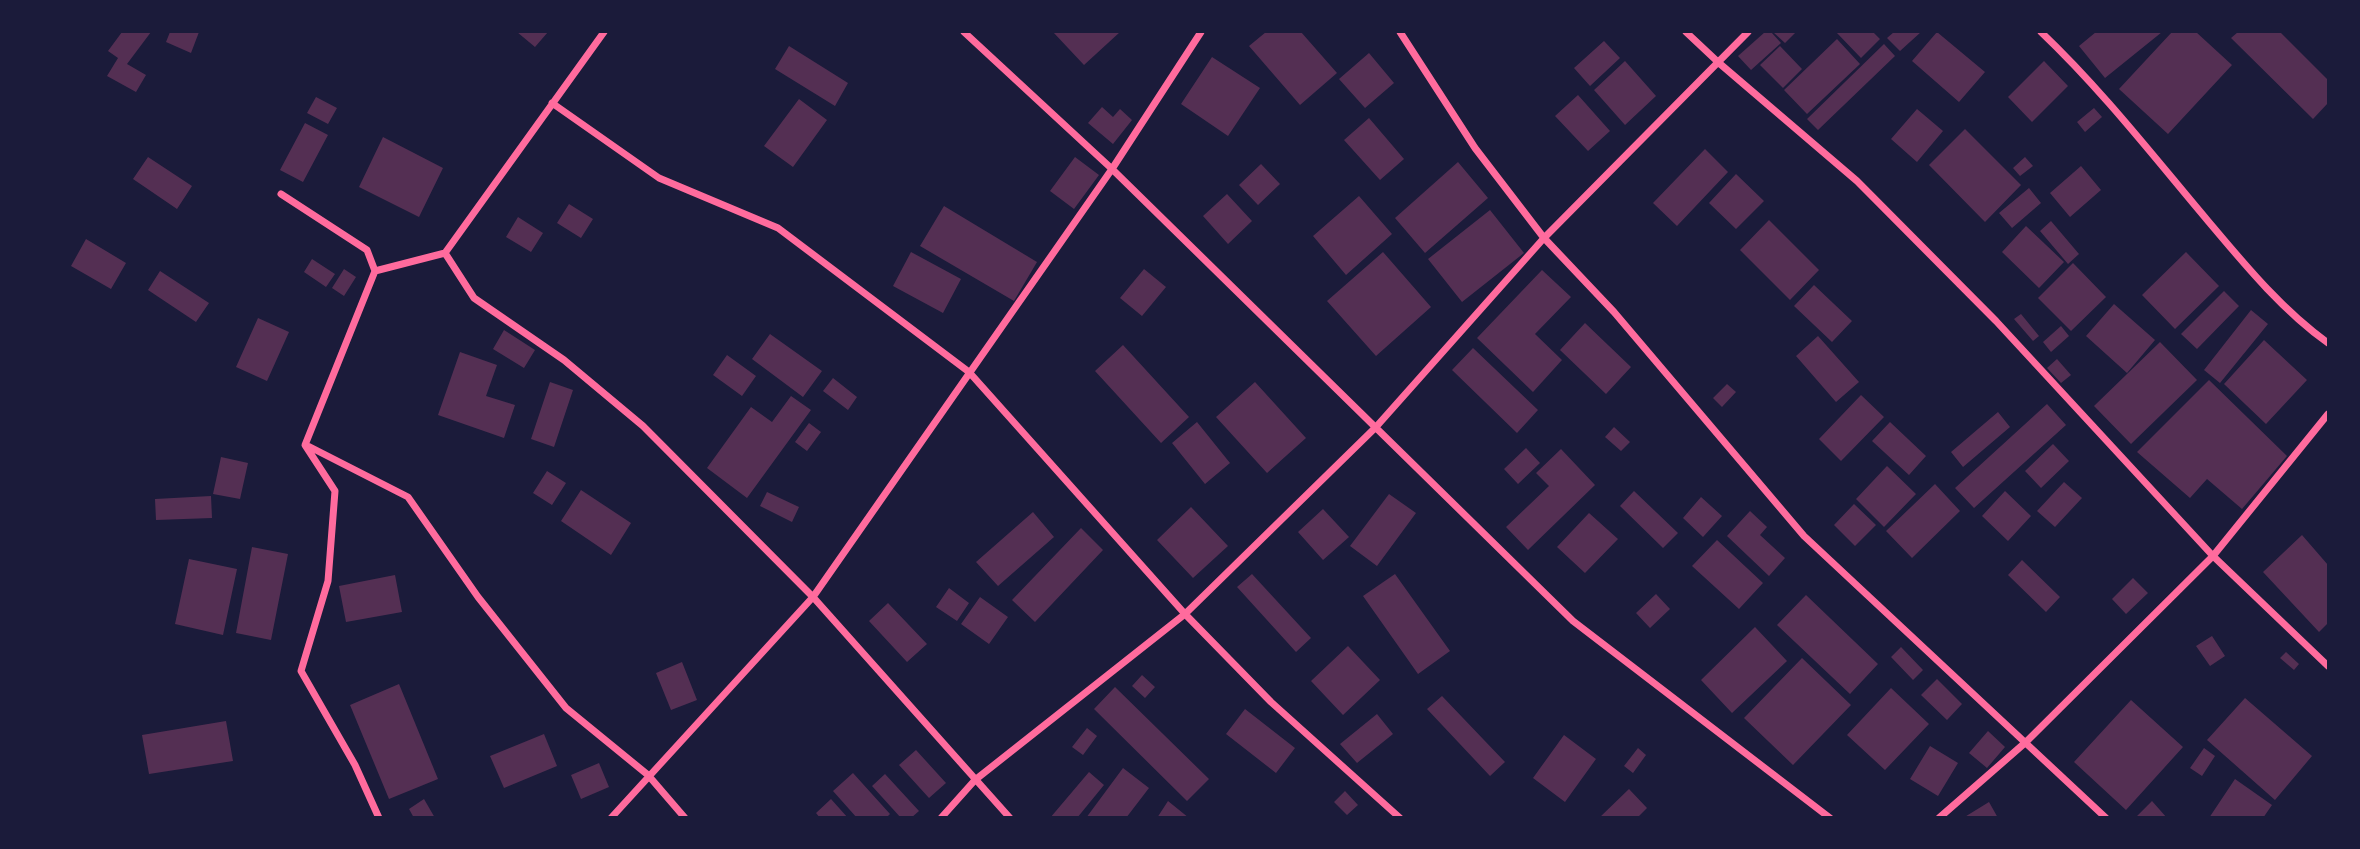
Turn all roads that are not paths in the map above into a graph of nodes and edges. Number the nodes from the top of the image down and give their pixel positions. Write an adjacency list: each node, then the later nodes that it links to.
1 (604, 32): 9 (street)
2 (964, 32): 10 (street)
3 (1201, 32): 10 (street)
4 (1400, 32): 12 (street)
5 (1686, 32): 8 (street)
6 (1748, 32): 8 (street)
7 (2041, 32): 15 (street)
8 (1718, 63): 12 (street); 20 (street)
9 (552, 103): 13 (street); 16 (street)
10 (1112, 169): 16 (street); 18 (street)
11 (281, 194): 14 (street)
12 (1544, 238): 18 (street); 24 (street)
13 (445, 253): 14 (street); 21 (street)
14 (375, 271): 19 (street)
15 (2329, 343)
16 (969, 372): 21 (street); 22 (street)
17 (2329, 414): 20 (street)
18 (1376, 427): 22 (street); 33 (street)
19 (306, 444): 25 (street); 27 (street)
20 (2213, 556): 23 (street); 24 (street)
21 (813, 597): 25 (street); 26 (street)
22 (1185, 614): 26 (street); 32 (street)
23 (2329, 666)
24 (2026, 742): 34 (street); 35 (street)
25 (648, 775): 28 (street); 29 (street)
26 (975, 780): 30 (street); 31 (street)
27 (379, 817)
28 (611, 817)
29 (685, 817)
30 (941, 817)
31 (1010, 817)
32 (1400, 817)
33 (1830, 817)
34 (1939, 817)
35 (2106, 817)

